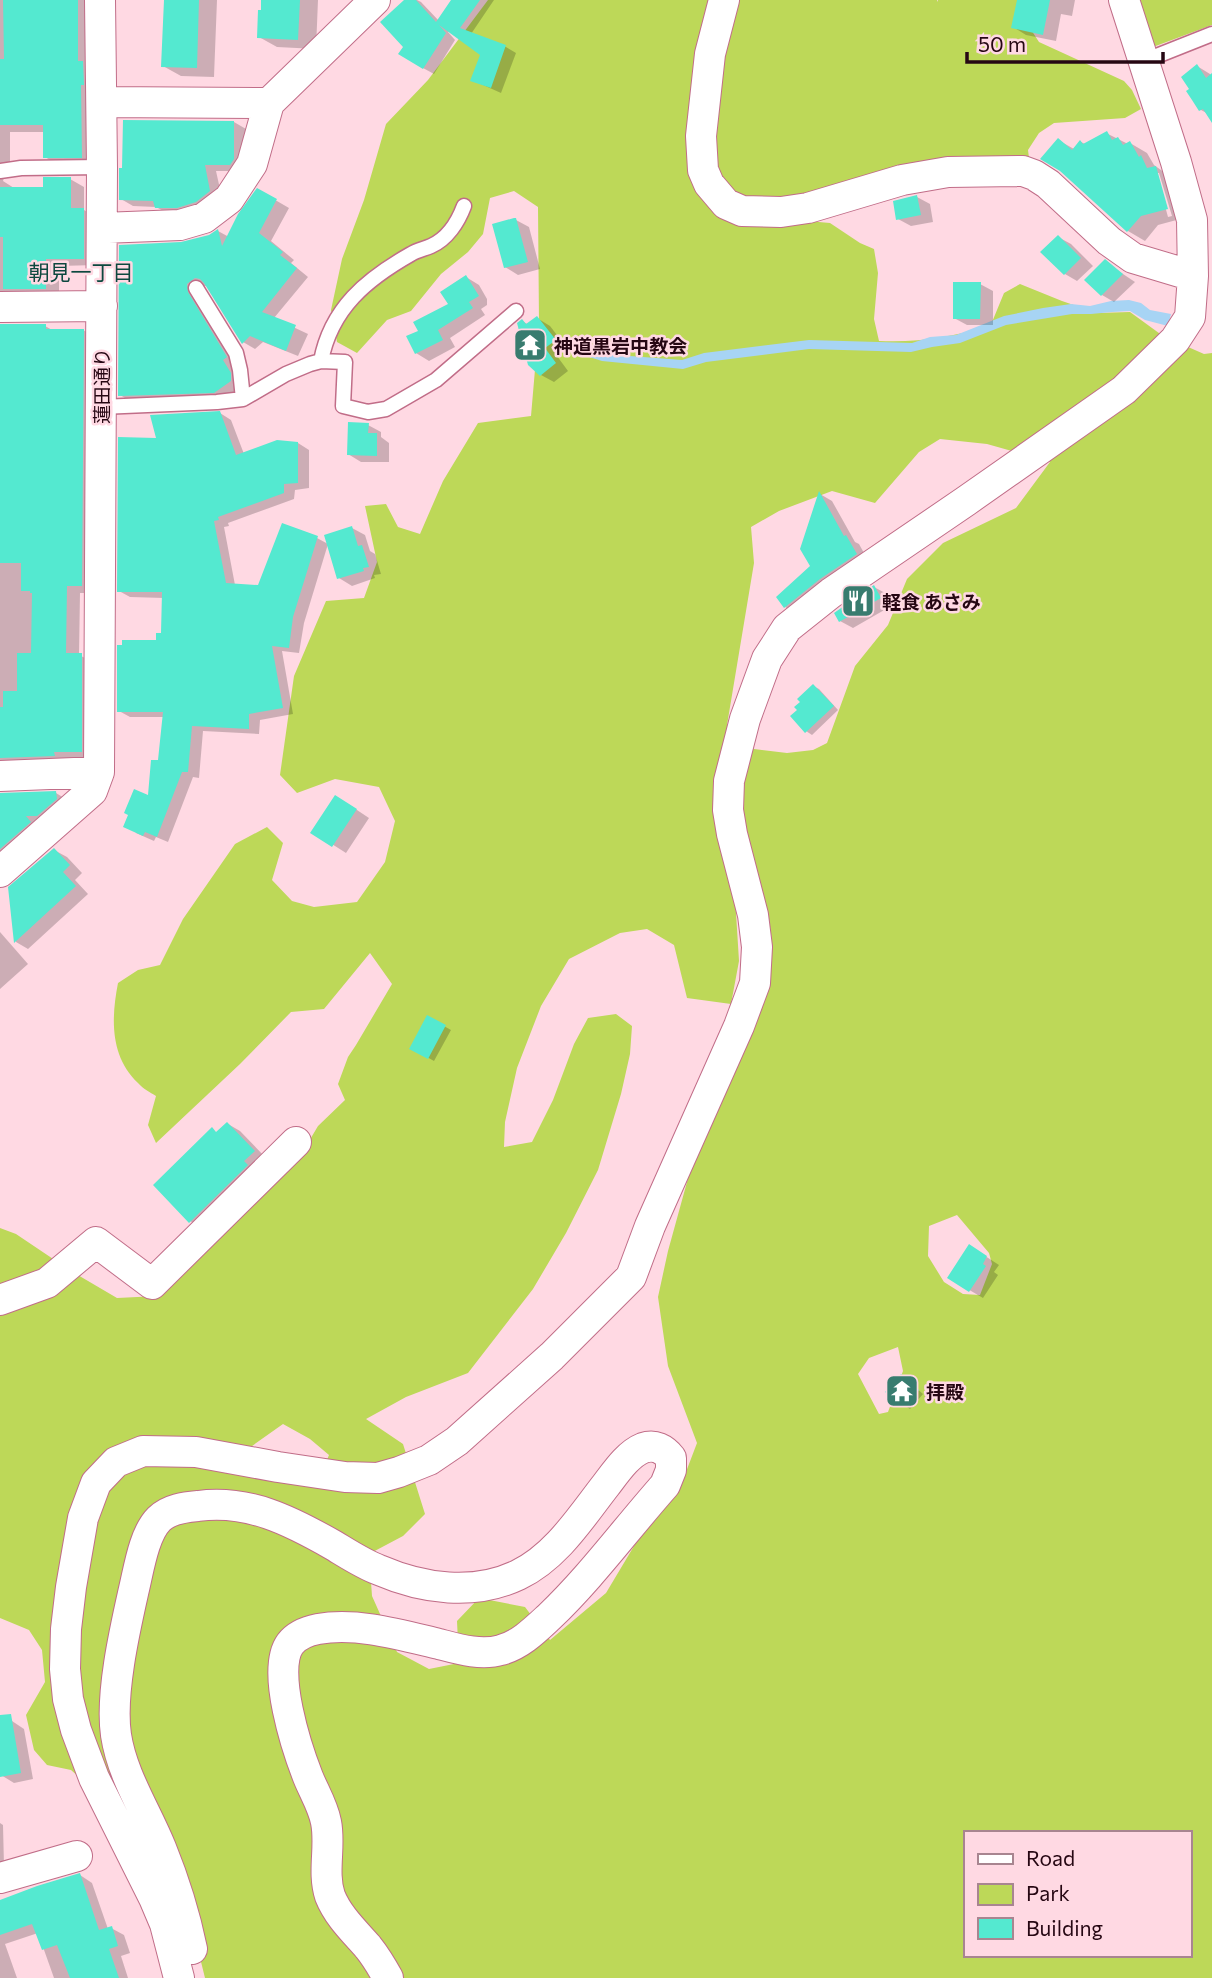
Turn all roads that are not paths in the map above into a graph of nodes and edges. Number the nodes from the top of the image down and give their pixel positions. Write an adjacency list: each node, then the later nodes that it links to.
1 (100, 0): 7 (street, 蓮田通り)
2 (375, 0): 8 (street)
3 (724, 0): 13 (street)
4 (1124, 0): 6 (street)
5 (1212, 34): 6 (lane)
6 (1144, 61): 13 (street)
7 (102, 102): 8 (street); 9 (street, 蓮田通り)
8 (269, 103): 12 (street)
9 (102, 167): 10 (lane); 12 (street, 蓮田通り)
10 (0, 171)
11 (464, 206): 18 (lane)
12 (102, 228): 15 (street, 蓮田通り)
13 (1194, 276): 28 (street)
14 (196, 288): 19 (lane)
15 (102, 306): 16 (street); 20 (street, 蓮田通り)
16 (0, 307)
17 (516, 311): 18 (lane)
18 (321, 361): 19 (lane)
19 (243, 398): 20 (lane)
20 (101, 407): 21 (street, 蓮田通り)
21 (99, 772): 22 (street); 23 (street)
22 (0, 776)
23 (0, 872)
24 (296, 1142): 25 (street)
25 (0, 1300)
26 (77, 1856): 27 (street)
27 (0, 1878)
28 (179, 1978)
29 (198, 1978): 30 (street)
30 (388, 1978)

